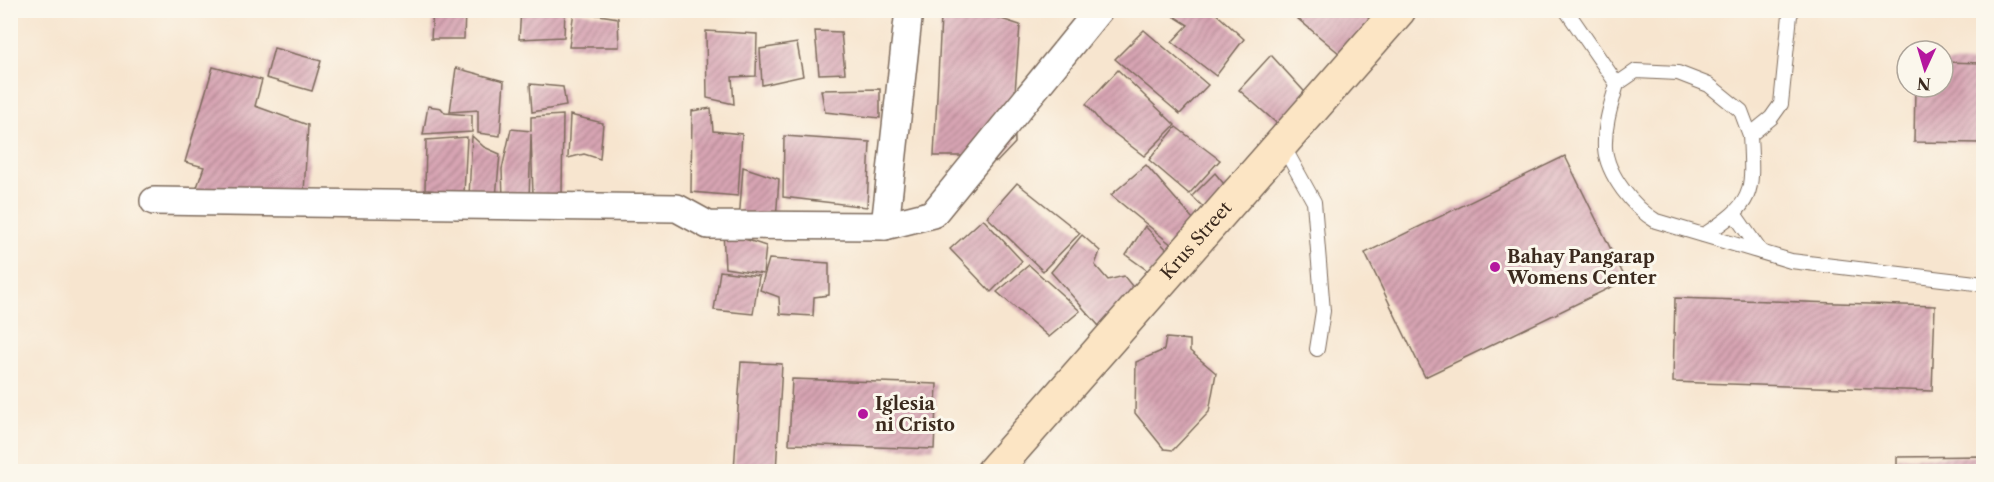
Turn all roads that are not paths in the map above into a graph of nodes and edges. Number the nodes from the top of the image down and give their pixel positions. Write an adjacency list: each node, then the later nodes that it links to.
1 (909, 10): 13 (street)
2 (1099, 10): 13 (street)
3 (1566, 10): 8 (lane)
4 (1793, 10): 9 (lane)
5 (1982, 10): 7 (lane)
6 (1392, 13): 10 (main road, Krus Street)
7 (1983, 15)
8 (1617, 84): 9 (lane); 14 (lane)
9 (1750, 135): 12 (lane)
10 (1282, 144): 17 (lane); 18 (main road, Krus Street)
11 (154, 201): 13 (street)
12 (1735, 215): 14 (lane); 15 (lane)
13 (885, 226)
14 (1704, 235): 15 (lane)
15 (1761, 252): 16 (lane)
16 (1983, 284)
17 (1317, 349)
18 (993, 471)

